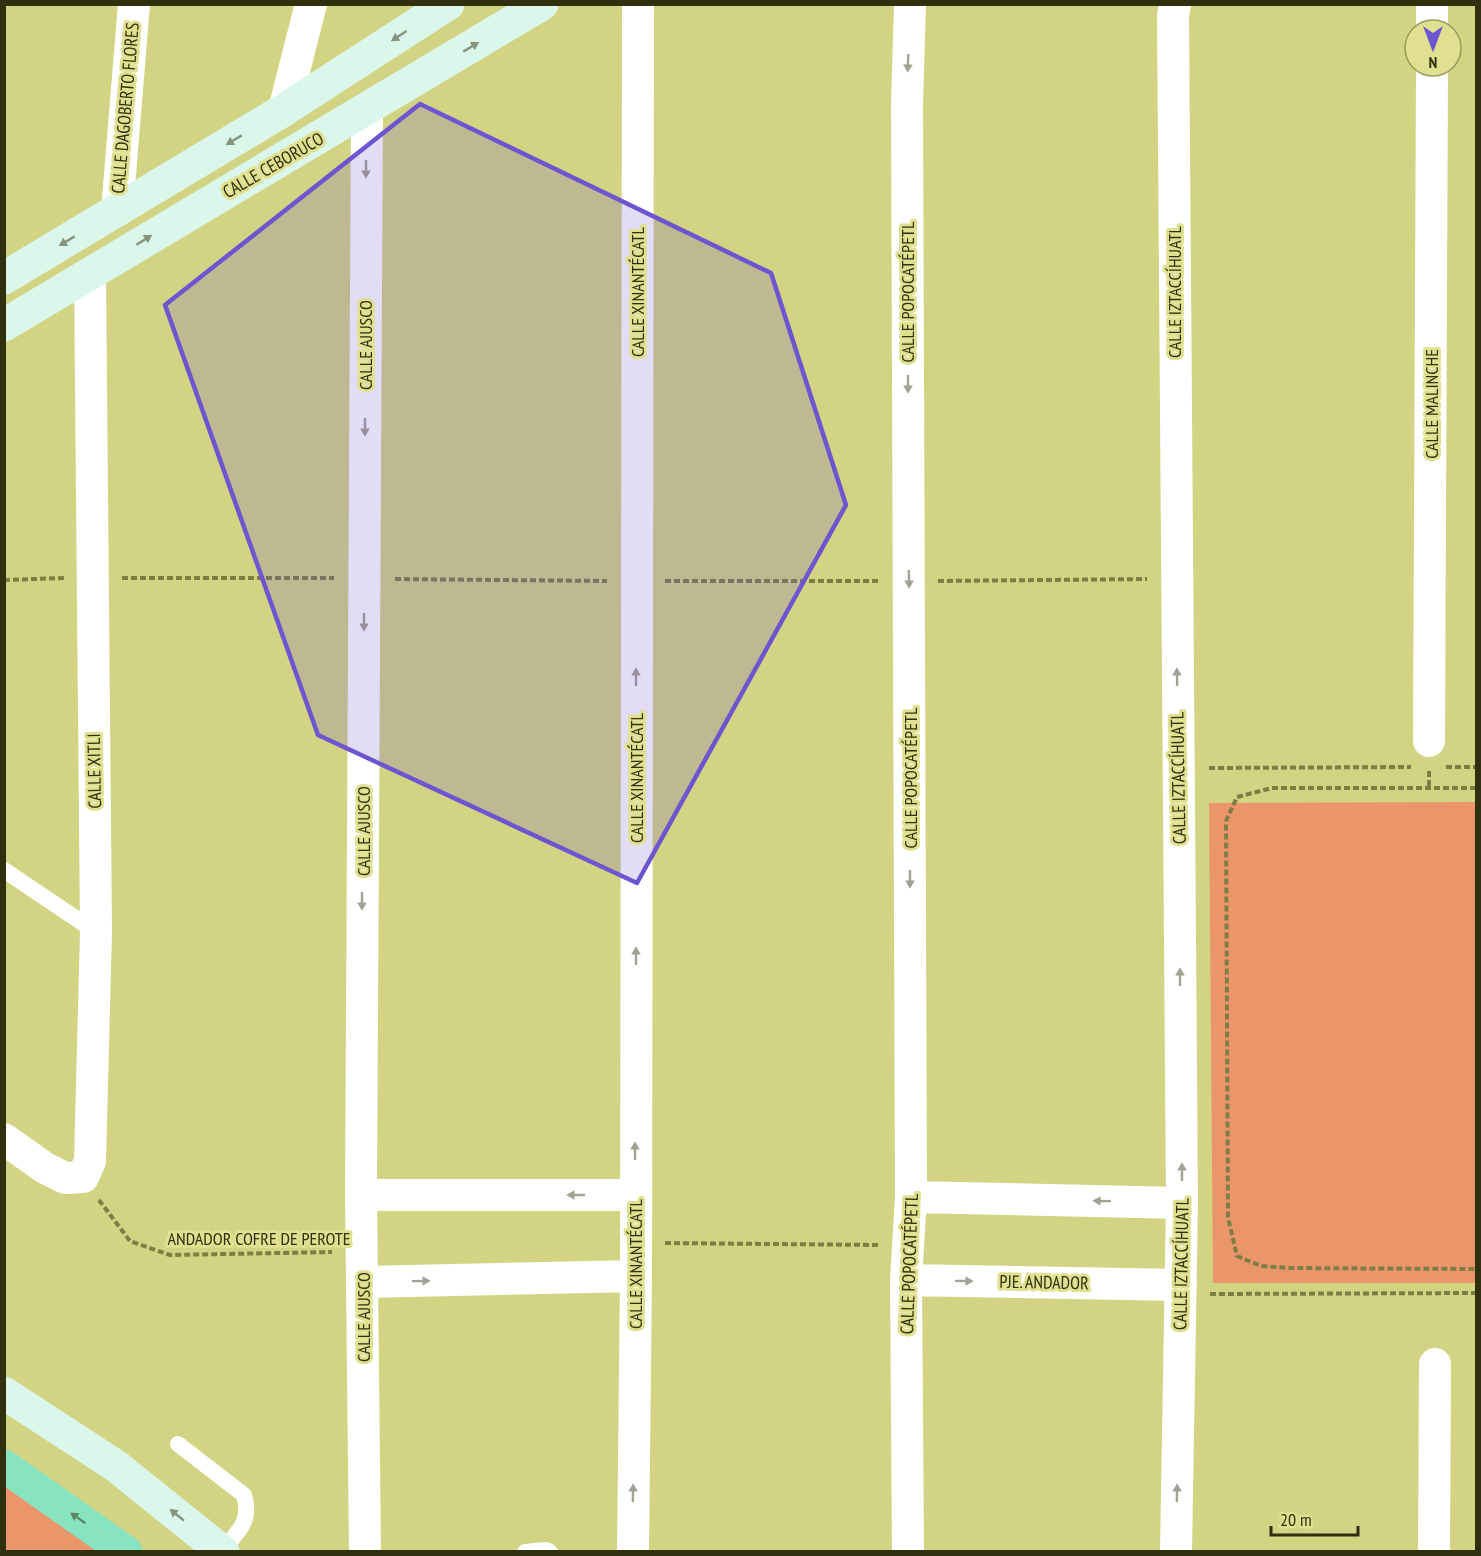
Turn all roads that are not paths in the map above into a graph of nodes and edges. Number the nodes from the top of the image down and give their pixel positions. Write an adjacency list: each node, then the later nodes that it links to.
1 (134, 4): 11 (street, CALLE DAGOBERTO FLORES)
2 (311, 4): 9 (street)
3 (448, 4): 9 (main road, one-way to 9)
4 (542, 4): 10 (main road, CALLE CEBORUCO, one-way to 4)
5 (638, 4): 20 (street, CALLE XINANTÉCATL, one-way to 5)
6 (910, 4): 21 (street, CALLE POPOCATÉPETL, one-way to 21)
7 (1175, 4): 22 (street, CALLE IZTACCÍHUATL, one-way to 7)
8 (1432, 78): 15 (street, CALLE MALINCHE)
9 (284, 110): 11 (main road, one-way to 11)
10 (367, 110): 12 (main road, CALLE CEBORUCO, one-way to 10); 19 (street, CALLE AJUSCO, one-way to 19)
11 (117, 210): 13 (main road, one-way to 13)
12 (90, 275): 14 (main road, CALLE CEBORUCO); 17 (street, CALLE XITLI)
13 (4, 278)
14 (4, 325)
15 (1429, 758)
16 (4, 870): 17 (lane)
17 (96, 932): 18 (street, CALLE XITLI)
18 (4, 1139)
19 (361, 1195): 20 (street, one-way to 19); 25 (street, CALLE AJUSCO)
20 (635, 1195): 23 (street, CALLE XINANTÉCATL)
21 (911, 1197): 22 (street, one-way to 21); 24 (street, CALLE POPOCATÉPETL)
22 (1182, 1203): 26 (street, CALLE IZTACCÍHUATL)
23 (636, 1276): 25 (street, one-way to 23); 36 (street, CALLE XINANTÉCATL, one-way to 23)
24 (906, 1280): 26 (street, PJE. ANDADOR, one-way to 26); 37 (street, CALLE POPOCATÉPETL)
25 (363, 1282): 33 (street, CALLE AJUSCO)
26 (1181, 1289): 38 (street, CALLE IZTACCÍHUATL, one-way to 26)
27 (1435, 1364): 39 (street)
28 (4, 1393): 32 (main road, one-way to 28)
29 (178, 1444): 32 (lane)
30 (4, 1467): 31 (highway, one-way to 30)
31 (126, 1551)
32 (222, 1551)
33 (365, 1551)
34 (525, 1551): 35 (lane)
35 (550, 1551)
36 (633, 1551)
37 (908, 1551)
38 (1176, 1551)
39 (1434, 1551)

